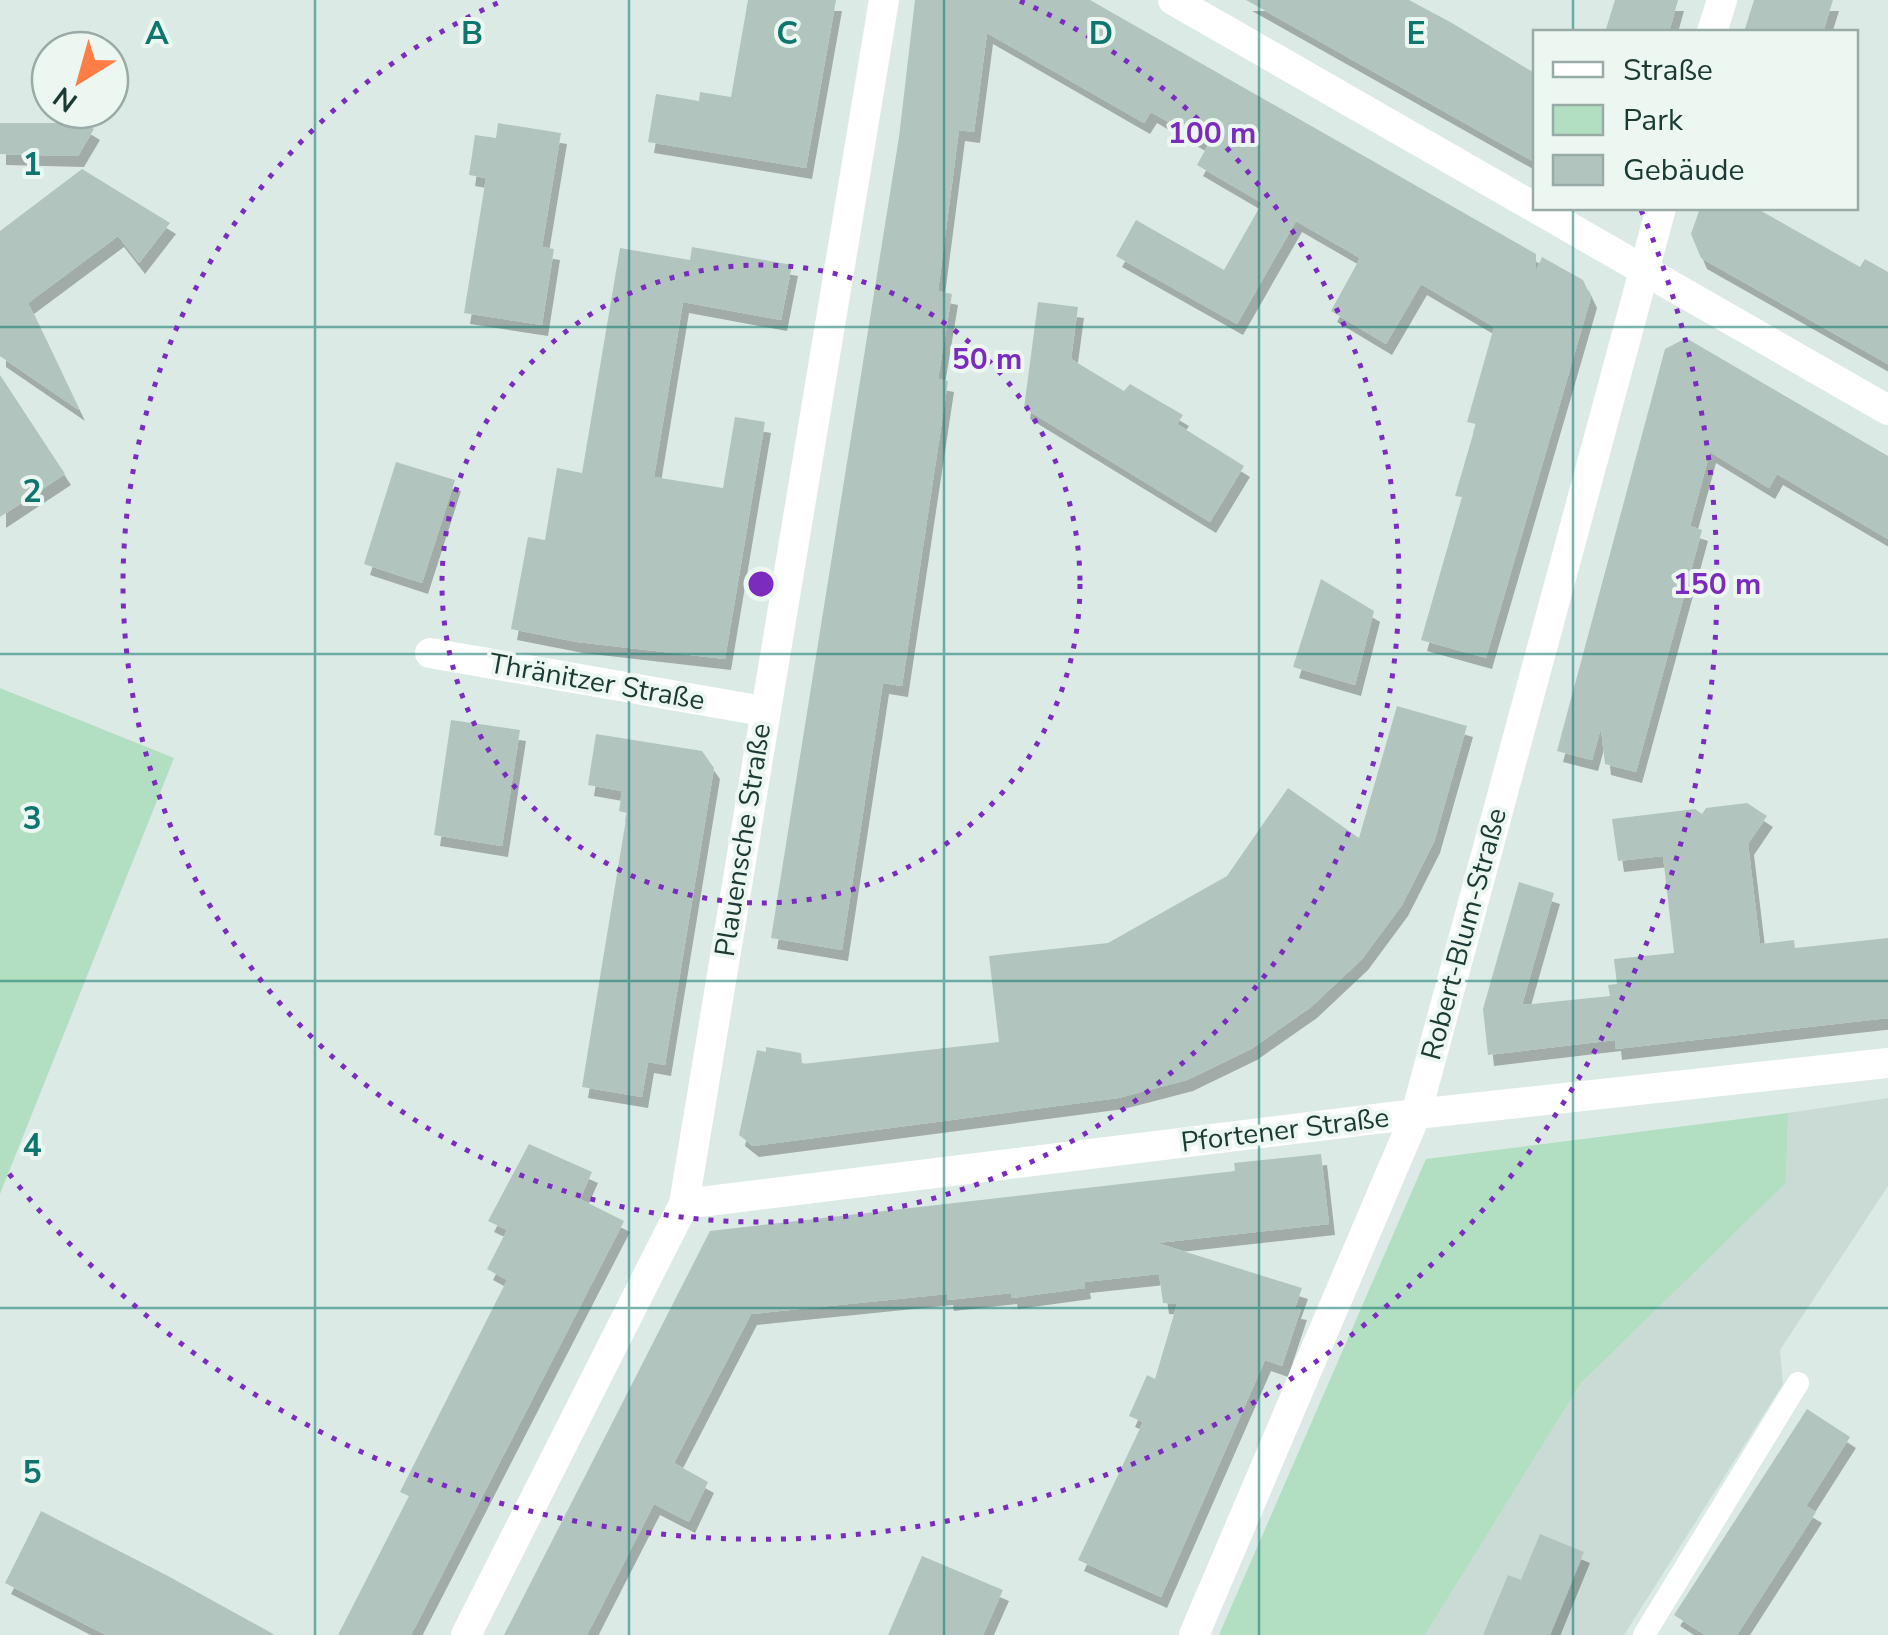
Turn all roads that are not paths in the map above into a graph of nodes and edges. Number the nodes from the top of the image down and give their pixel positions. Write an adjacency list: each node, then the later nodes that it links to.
1 (884, 0): 11 (street, Plauensche Straße)
2 (1173, 0): 5 (street)
3 (1722, 0): 4 (street)
4 (1713, 30)
5 (1533, 207)
6 (1539, 210): 8 (street)
7 (1660, 210): 8 (street, Robert-Blum-Straße)
8 (1643, 270): 9 (street); 13 (street, Robert-Blum-Straße)
9 (1888, 410)
10 (430, 653): 11 (street, Thränitzer Straße)
11 (764, 711): 14 (street, Plauensche Straße)
12 (1888, 1064): 13 (street, Pfortener Straße)
13 (1416, 1114): 14 (street, Pfortener Straße); 17 (street, Robert-Blum-Straße)
14 (684, 1204): 16 (street, Plauensche Straße)
15 (1798, 1383): 18 (lane)
16 (466, 1635)
17 (1194, 1635)
18 (1644, 1635)

